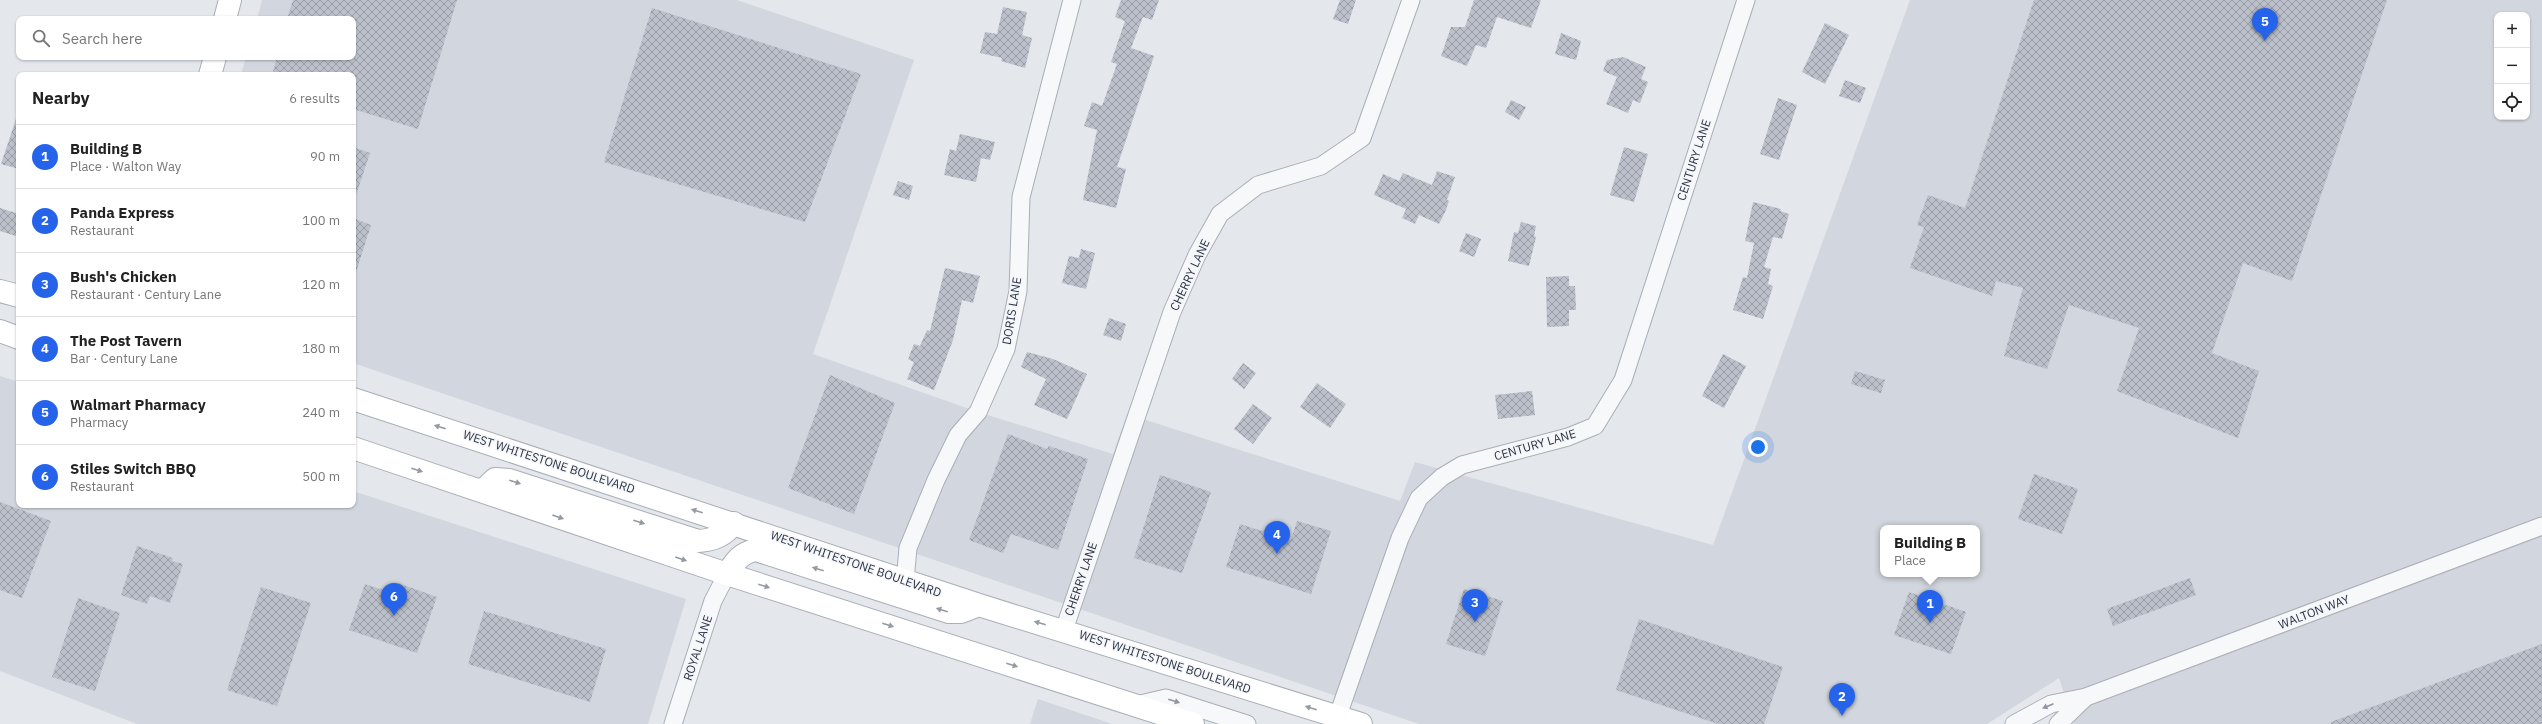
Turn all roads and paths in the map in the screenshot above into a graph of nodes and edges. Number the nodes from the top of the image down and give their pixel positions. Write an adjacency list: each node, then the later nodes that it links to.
1 (230, 0): 5 (main road)
2 (1072, 0): 18 (street, DORIS LANE)
3 (1411, 0): 20 (street, CHERRY LANE)
4 (1746, 0): 23 (street, CENTURY LANE)
5 (226, 16)
6 (214, 60): 7 (main road)
7 (211, 72)
8 (0, 291): 9 (main road)
9 (16, 295)
10 (0, 332): 11 (main road)
11 (16, 337)
12 (356, 399): 15 (main road, WEST WHITESTONE BOULEVARD, one-way to 12)
13 (356, 449): 14 (main road, one-way to 14)
14 (482, 491): 15 (main road, one-way to 15); 17 (main road, one-way to 17)
15 (734, 523): 18 (main road, WEST WHITESTONE BOULEVARD)
16 (2542, 526): 21 (street, WALTON WAY)
17 (727, 574): 19 (main road, one-way to 17); 22 (main road, one-way to 22); 24 (street, ROYAL LANE)
18 (904, 581): 19 (main road, WEST WHITESTONE BOULEVARD)
19 (979, 605): 20 (main road, WEST WHITESTONE BOULEVARD, one-way to 19)
20 (1064, 630): 23 (main road, WEST WHITESTONE BOULEVARD, one-way to 20)
21 (2086, 697): 28 (street, WALTON WAY, one-way to 28); 29 (street, WALTON WAY)
22 (1136, 705): 25 (main road); 26 (street, one-way to 26)
23 (1337, 720): 27 (main road, WEST WHITESTONE BOULEVARD)
24 (673, 724)
25 (1193, 724)
26 (1247, 724)
27 (1361, 724)
28 (2014, 724)
29 (2058, 724)

